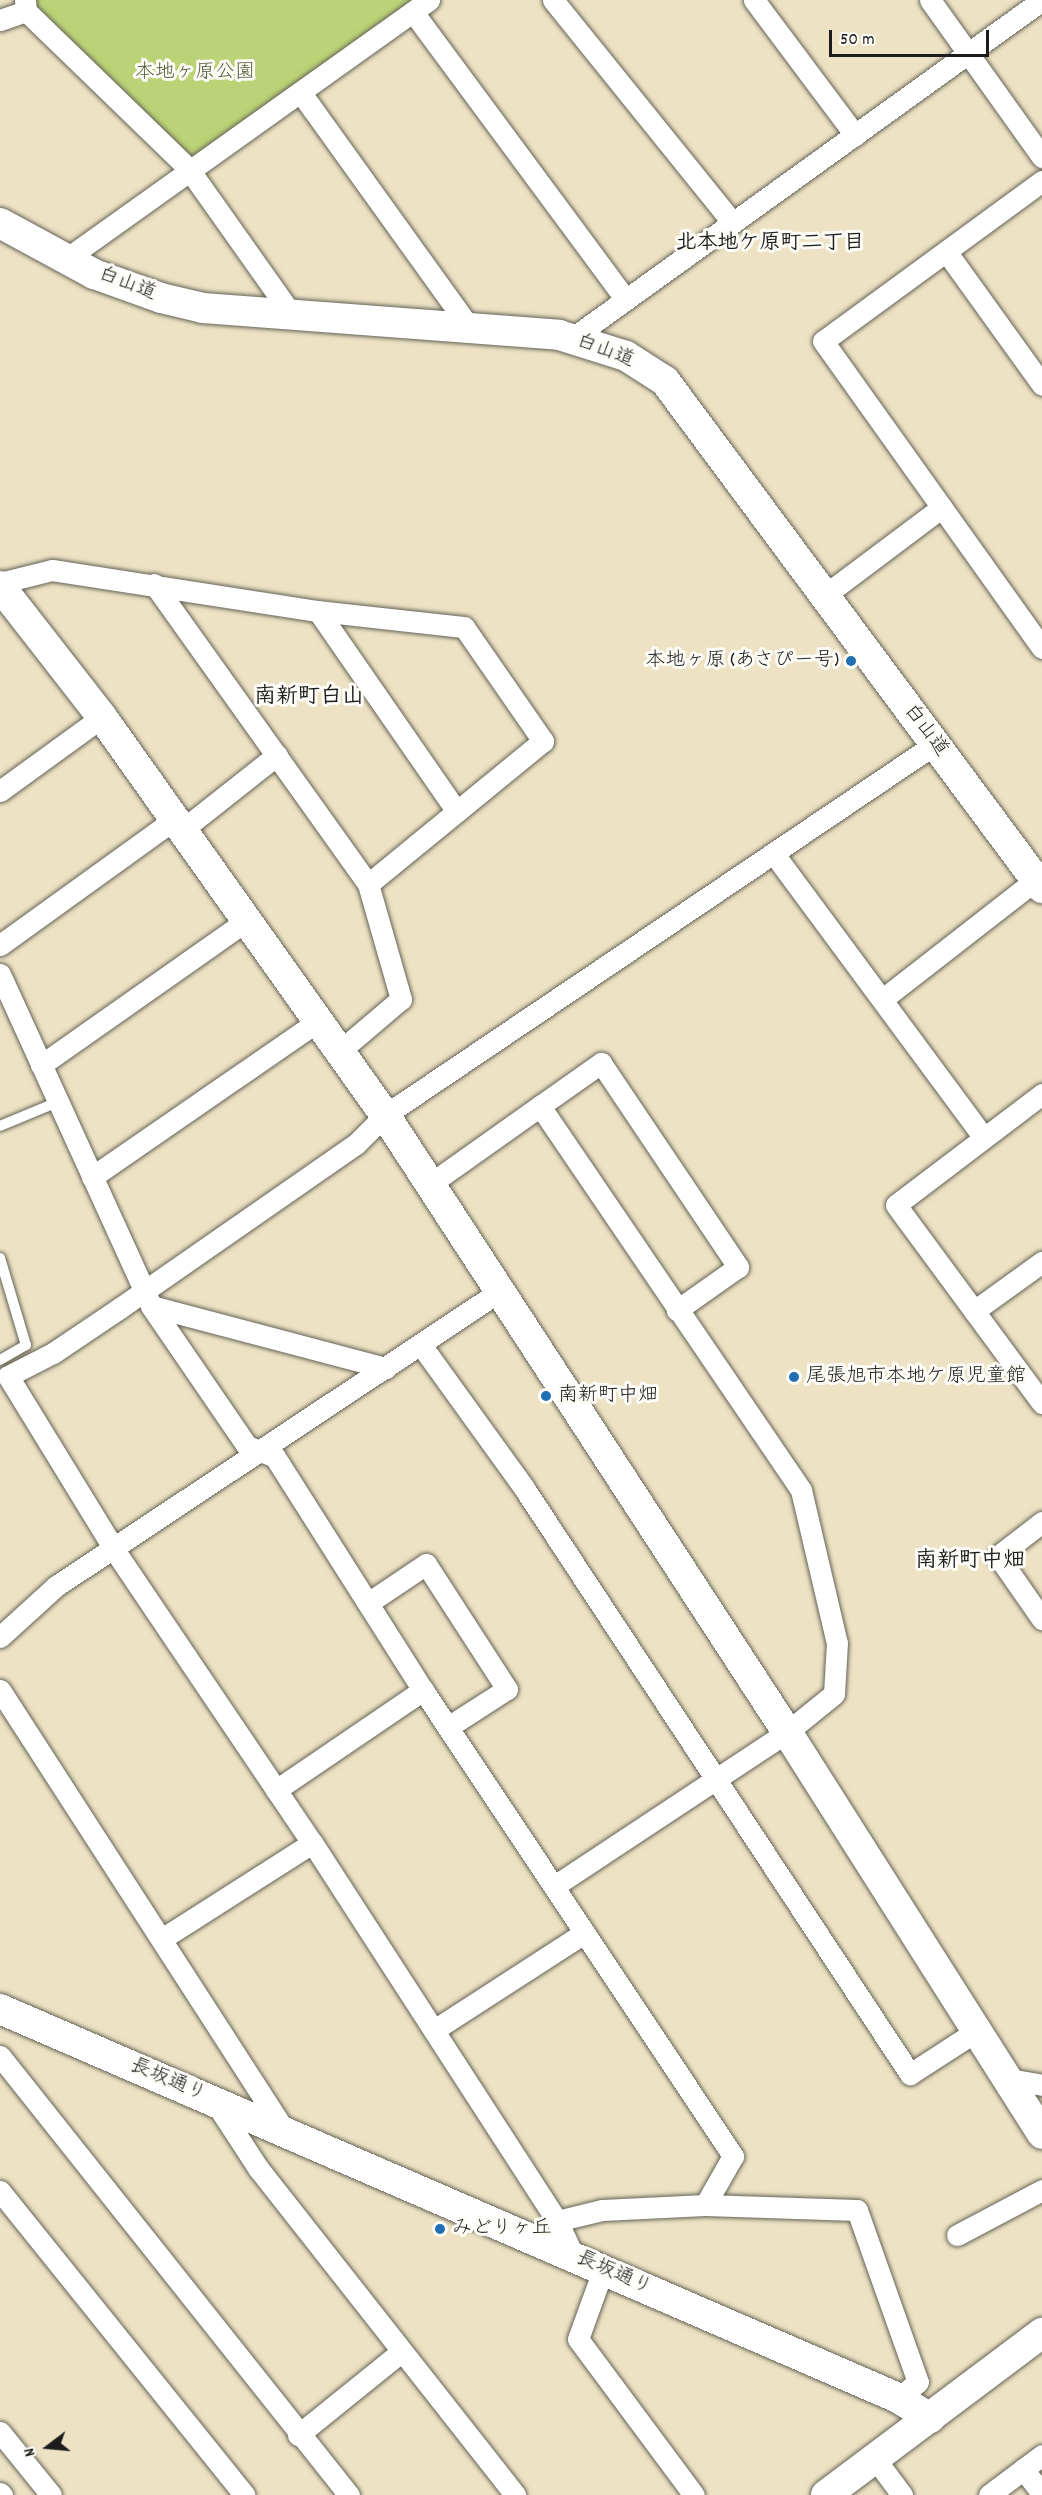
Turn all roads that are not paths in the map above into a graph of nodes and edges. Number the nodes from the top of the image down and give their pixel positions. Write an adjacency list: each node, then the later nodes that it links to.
1 (553, 0): 14 (street)
2 (754, 0): 10 (street)
3 (930, 0): 8 (street)
4 (1042, 0): 8 (street)
5 (25, 5): 7 (street); 12 (street)
6 (421, 6): 9 (street); 18 (street)
7 (0, 21)
8 (966, 51): 10 (street); 11 (street)
9 (301, 93): 12 (street); 20 (street)
10 (855, 135): 14 (street)
11 (1042, 157)
12 (188, 168): 17 (street); 19 (street)
13 (1042, 182): 16 (street)
14 (732, 222): 18 (street)
15 (0, 223): 17 (street, 白山道)
16 (948, 254): 22 (street); 23 (street)
17 (66, 259): 19 (street, 白山道)
18 (625, 298): 21 (street)
19 (292, 315): 20 (street, 白山道)
20 (470, 328): 21 (street, 白山道)
21 (571, 339): 26 (street, 白山道)
22 (1042, 385)
23 (942, 507): 26 (street); 28 (street)
24 (154, 584): 25 (street); 27 (street); 31 (street)
25 (0, 585): 29 (street)
26 (825, 595): 30 (street, 白山道)
27 (318, 611): 33 (street); 33 (street)
28 (1042, 648)
29 (102, 717): 32 (street); 34 (street)
30 (935, 744): 35 (street); 36 (street, 白山道)
31 (277, 755): 34 (street); 37 (street)
32 (0, 791)
33 (457, 812): 37 (street)
34 (178, 824): 38 (street); 39 (street)
35 (774, 854): 41 (street); 48 (street)
36 (1040, 881): 41 (street)
37 (368, 884): 43 (street)
38 (247, 920): 42 (street); 44 (street)
39 (0, 945)
40 (0, 974): 44 (street)
41 (884, 998): 50 (street)
42 (318, 1021): 43 (street); 51 (street)
43 (340, 1052): 48 (street)
44 (41, 1065): 46 (street)
45 (1042, 1094): 50 (street)
46 (58, 1102): 49 (lane); 51 (street)
47 (540, 1106): 52 (street); 57 (street); 57 (street)
48 (385, 1115): 52 (street); 56 (street)
49 (0, 1126)
50 (983, 1136): 58 (street)
51 (92, 1177): 56 (street)
52 (430, 1184): 55 (street)
53 (0, 1258): 60 (lane)
54 (1042, 1262): 58 (street)
55 (500, 1291): 59 (street); 72 (street)
56 (147, 1298): 60 (street); 61 (street); 63 (street)
57 (677, 1310): 72 (street)
58 (974, 1311): 62 (street)
59 (421, 1345): 61 (street); 73 (street)
60 (8, 1363): 65 (street)
61 (386, 1368): 63 (street)
62 (1042, 1403)
63 (264, 1450): 65 (street); 66 (street)
64 (1042, 1522): 67 (street)
65 (114, 1549): 68 (street); 74 (street)
66 (368, 1602): 70 (street); 71 (street)
67 (1042, 1619)
68 (0, 1637)
69 (0, 1690): 78 (street)
70 (423, 1690): 71 (street); 74 (street)
71 (448, 1727): 76 (street)
72 (788, 1732): 73 (street); 81 (street)
73 (712, 1778): 76 (street); 81 (street)
74 (276, 1790): 75 (street)
75 (312, 1843): 78 (street); 80 (street)
76 (554, 1886): 77 (street)
77 (584, 1933): 80 (street); 90 (street)
78 (163, 1938): 86 (street)
79 (0, 2008): 85 (street, 長坂通り)
80 (434, 2030): 91 (street)
81 (975, 2032): 83 (street)
82 (0, 2056): 100 (street)
83 (1009, 2079): 84 (street); 87 (street)
84 (1042, 2085)
85 (215, 2102): 86 (street, 長坂通り); 96 (street)
86 (286, 2133): 93 (street, 長坂通り)
87 (1042, 2134)
88 (1042, 2190): 92 (street)
89 (0, 2191): 106 (street)
90 (705, 2205): 91 (street); 97 (street)
91 (557, 2221): 93 (street)
92 (957, 2235)
93 (574, 2257): 94 (street, 長坂通り)
94 (603, 2270): 97 (street, 長坂通り); 109 (street)
95 (1042, 2333): 98 (street)
96 (401, 2352): 100 (street); 108 (street)
97 (898, 2398): 98 (street, 長坂通り)
98 (930, 2418): 102 (street)
99 (0, 2432): 105 (street)
100 (298, 2435): 107 (street)
101 (1042, 2455): 103 (street)
102 (876, 2460): 110 (street); 111 (street)
103 (1023, 2469): 104 (street); 112 (street)
104 (1042, 2493)
105 (51, 2495)
106 (244, 2495)
107 (349, 2495)
108 (515, 2495)
109 (694, 2495)
110 (826, 2495)
111 (902, 2495)
112 (989, 2495)

